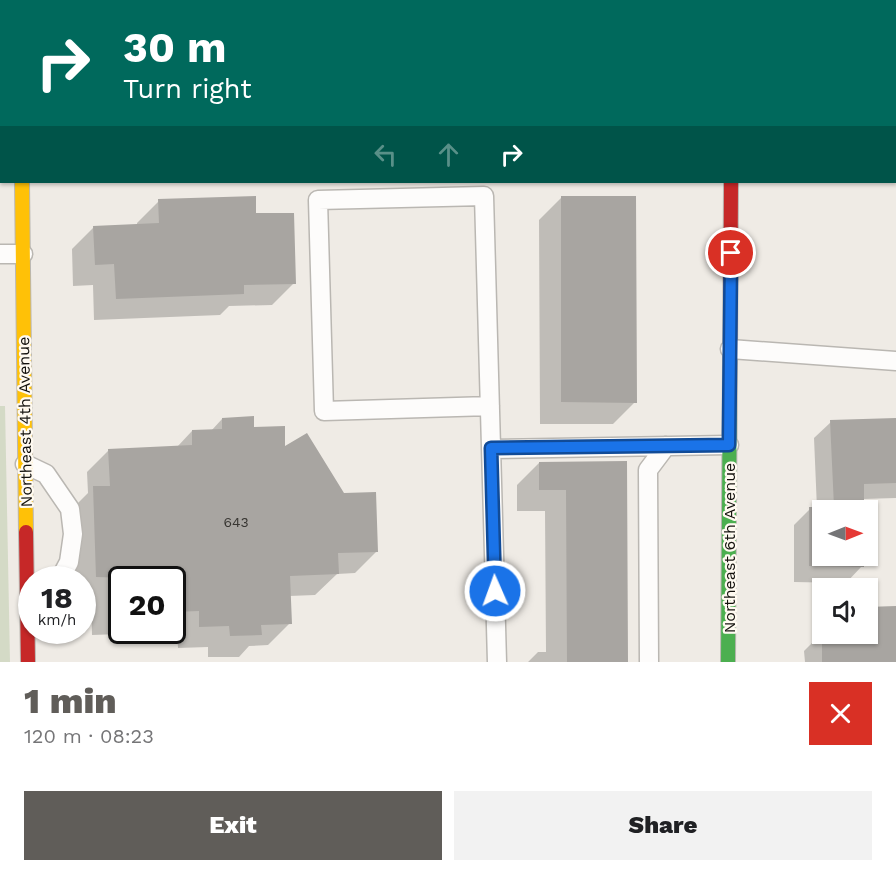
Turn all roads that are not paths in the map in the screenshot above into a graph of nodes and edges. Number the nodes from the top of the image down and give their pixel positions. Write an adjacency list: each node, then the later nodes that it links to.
1 (22, 183): 3 (street, Northeast 4th Avenue)
2 (731, 183): 5 (street, Northeast 6th Avenue)
3 (23, 254): 4 (lane); 11 (street, Northeast 4th Avenue)
4 (0, 255)
5 (730, 349): 6 (lane); 8 (street, Northeast 6th Avenue)
6 (896, 362)
7 (490, 406): 7 (lane); 10 (lane)
8 (729, 445): 9 (lane); 18 (street, Northeast 6th Avenue)
9 (666, 446): 10 (lane); 17 (lane)
10 (491, 448): 16 (lane)
11 (26, 464): 12 (street, Northeast 4th Avenue); 13 (lane)
12 (28, 566)
13 (67, 566)
14 (28, 644): 15 (street, Northeast 4th Avenue)
15 (28, 662)
16 (497, 662)
17 (649, 662)
18 (728, 662)

